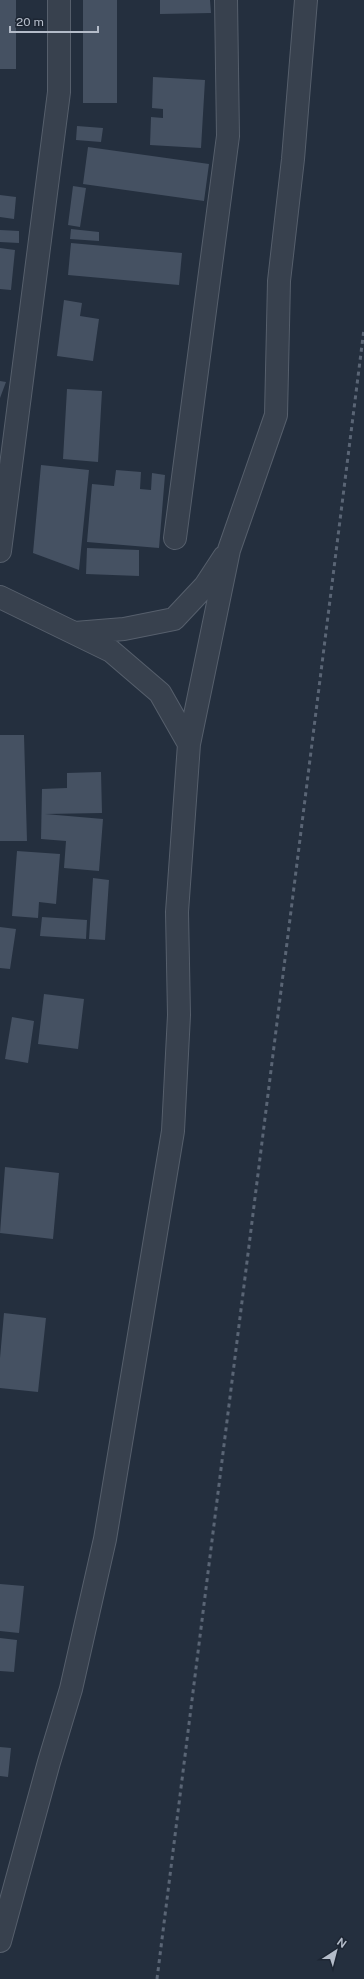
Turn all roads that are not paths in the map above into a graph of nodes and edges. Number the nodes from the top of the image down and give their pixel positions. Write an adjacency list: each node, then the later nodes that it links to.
1 (59, 0): 6 (street)
2 (226, 0): 4 (street)
3 (306, 0): 5 (street)
4 (175, 538)
5 (229, 550): 8 (street); 9 (street)
6 (0, 551)
7 (0, 597): 8 (street)
8 (74, 633): 9 (street)
9 (189, 744): 10 (street)
10 (0, 1941)

